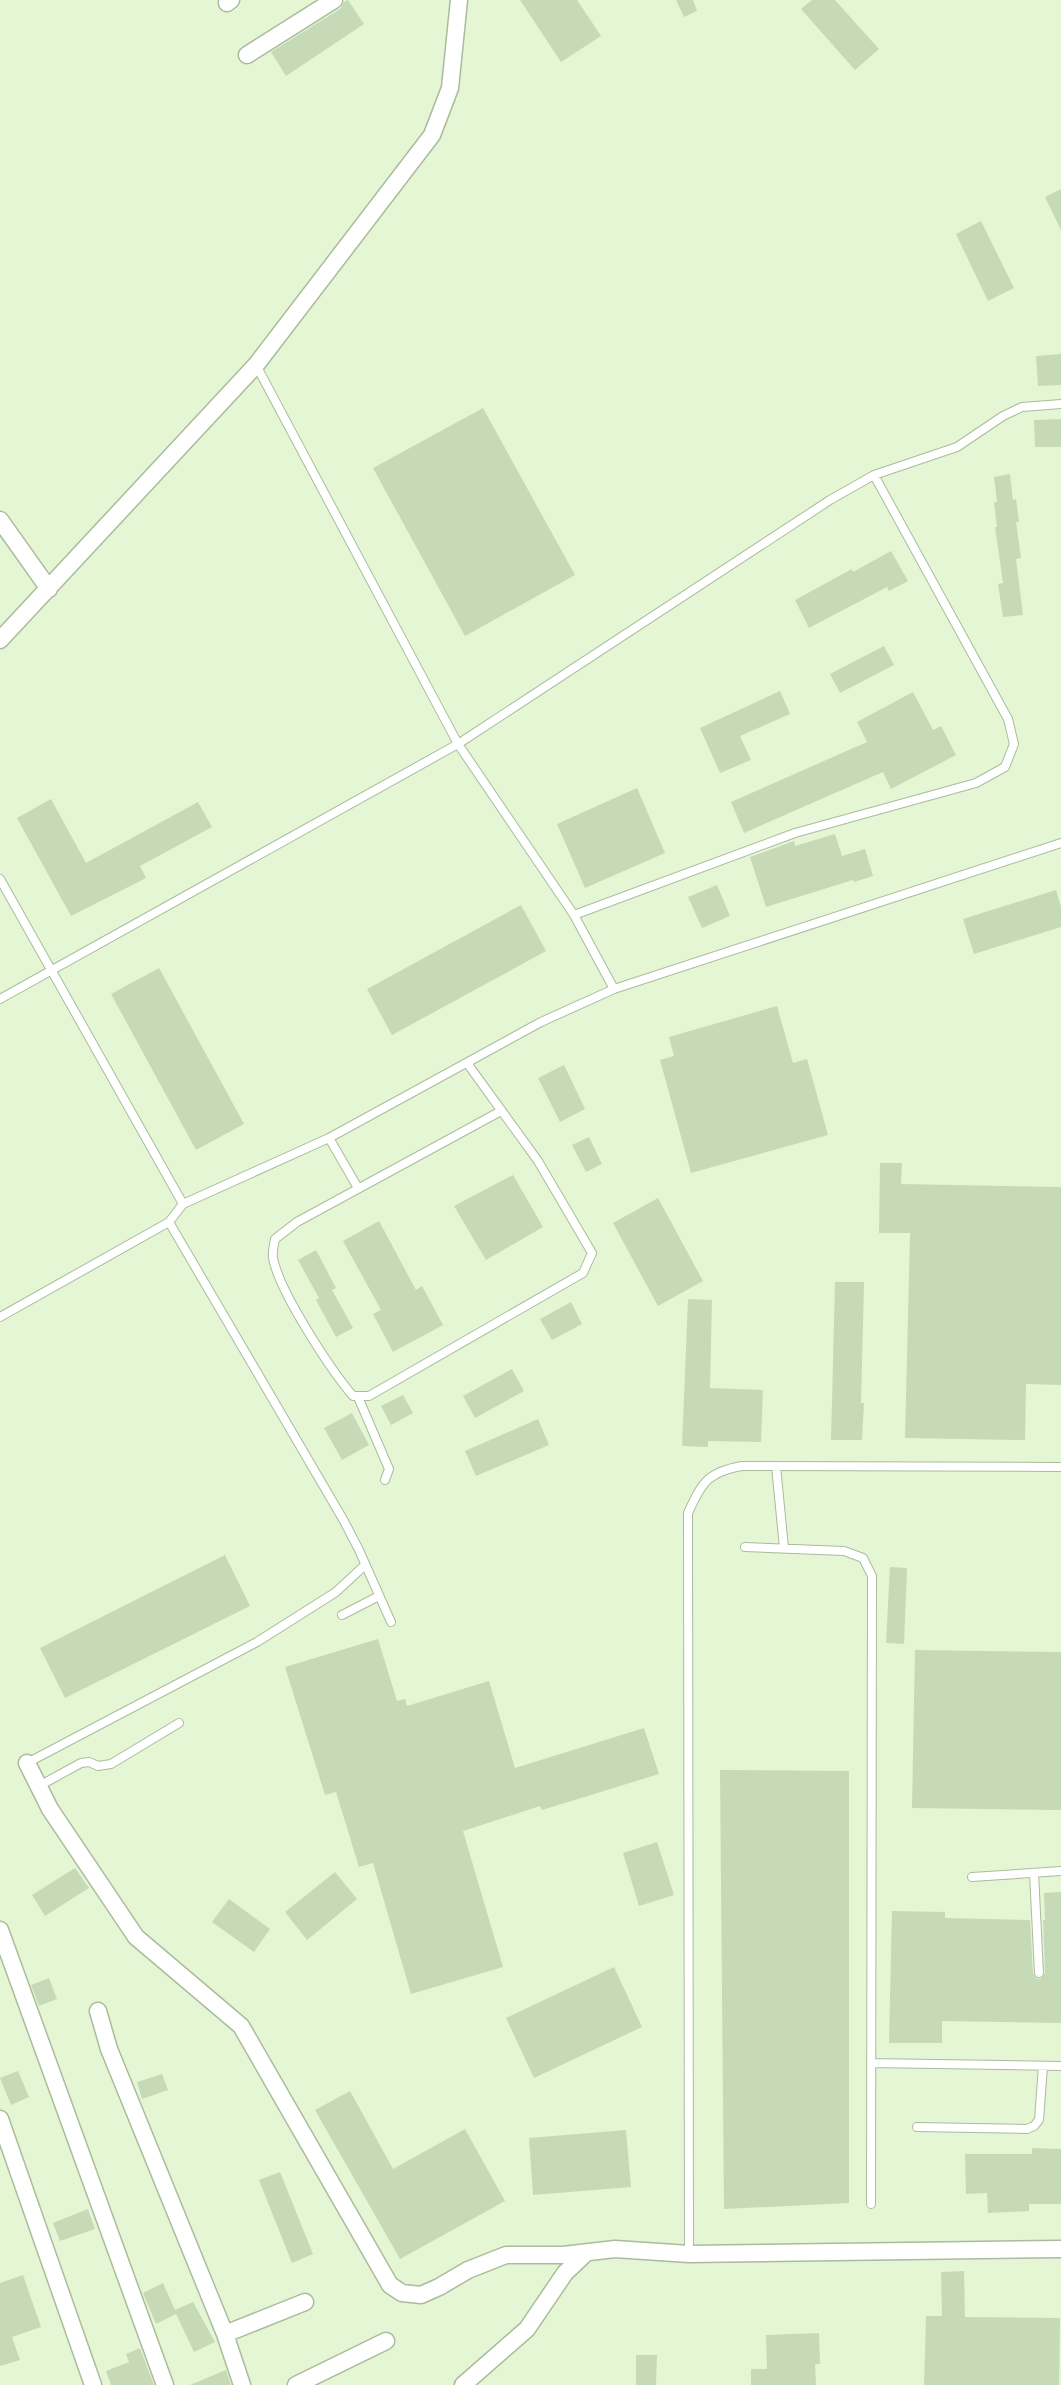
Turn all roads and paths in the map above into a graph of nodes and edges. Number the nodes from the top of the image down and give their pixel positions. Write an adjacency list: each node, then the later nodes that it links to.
1 (334, 0): 3 (street)
2 (459, 0): 4 (street)
3 (248, 55)
4 (256, 365): 8 (street); 10 (lane)
5 (1061, 405): 6 (lane)
6 (874, 475): 10 (lane); 13 (lane)
7 (0, 520): 8 (street)
8 (49, 589): 9 (street)
9 (0, 640)
10 (458, 744): 13 (lane); 14 (lane)
11 (1061, 843): 15 (lane)
12 (0, 879): 14 (lane)
13 (574, 915): 15 (lane)
14 (52, 969): 16 (lane); 21 (lane)
15 (614, 989): 17 (lane)
16 (0, 999)
17 (467, 1062): 18 (lane); 19 (lane)
18 (501, 1111): 20 (lane); 24 (lane)
19 (329, 1138): 20 (lane); 21 (lane)
20 (358, 1188): 24 (lane)
21 (183, 1204): 22 (lane)
22 (169, 1222): 23 (lane); 30 (lane)
23 (0, 1317)
24 (358, 1397): 27 (lane)
25 (777, 1466): 26 (lane); 29 (lane); 51 (lane)
26 (1061, 1467)
27 (385, 1480)
28 (745, 1547): 29 (lane)
29 (784, 1548): 43 (lane)
30 (366, 1565): 31 (lane); 35 (lane)
31 (379, 1596): 32 (lane); 33 (lane)
32 (342, 1614)
33 (391, 1622)
34 (179, 1723): 36 (lane)
35 (27, 1763): 36 (street)
36 (39, 1786): 50 (street)
37 (1061, 1871): 38 (lane)
38 (1034, 1873): 39 (lane); 41 (lane)
39 (972, 1877)
40 (0, 1930): 56 (street)
41 (1039, 1973)
42 (98, 2011): 53 (street)
43 (871, 2063): 44 (lane); 48 (lane)
44 (1043, 2066): 45 (lane); 47 (lane)
45 (1061, 2066)
46 (0, 2119): 55 (street)
47 (917, 2127)
48 (871, 2204)
49 (1061, 2248): 51 (street)
50 (586, 2253): 51 (street); 59 (street)
51 (689, 2254)
52 (304, 2302): 53 (street)
53 (225, 2334): 57 (street)
54 (386, 2341): 58 (street)
55 (93, 2385)
56 (165, 2385)
57 (242, 2385)
58 (296, 2385)
59 (463, 2385)

